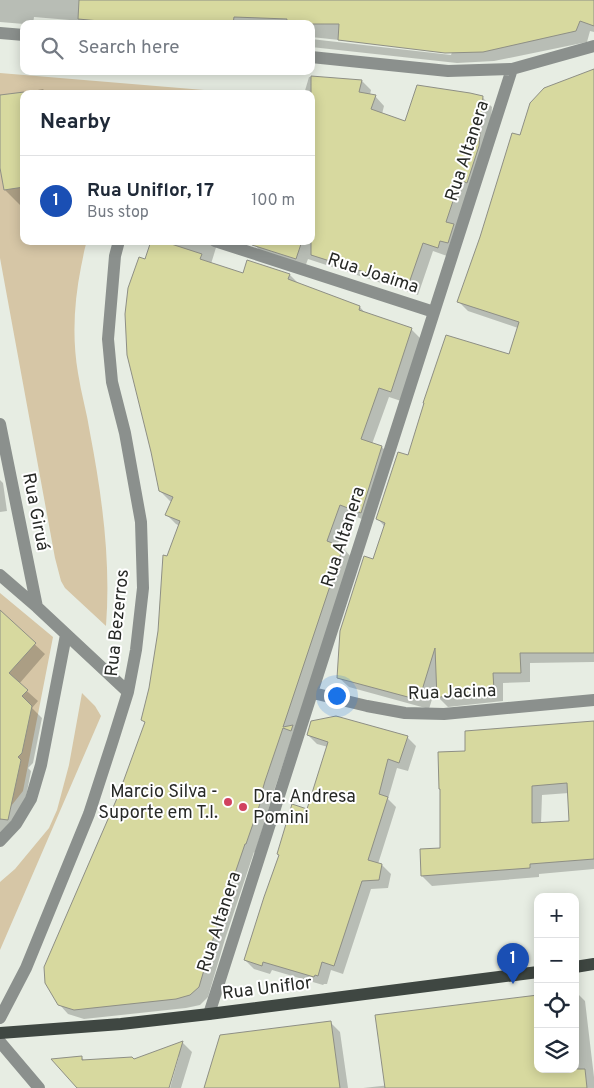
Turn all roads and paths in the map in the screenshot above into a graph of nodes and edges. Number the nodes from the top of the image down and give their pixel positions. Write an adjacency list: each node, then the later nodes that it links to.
1 (0, 33): 2 (street)
2 (20, 35)
3 (594, 46): 5 (street)
4 (315, 57): 5 (street)
5 (512, 69): 8 (street, Rua Altanera)
6 (118, 245): 13 (street, Rua Bezerros)
7 (227, 245): 8 (street, Rua Joaima)
8 (434, 312): 14 (street, Rua Altanera)
9 (0, 424): 11 (street, Rua Giruá)
10 (0, 576): 11 (street)
11 (36, 607): 12 (street)
12 (66, 635): 13 (street); 16 (street)
13 (128, 692): 21 (street, Rua Bezerros)
14 (313, 693): 15 (street, Rua Jacina); 20 (street, Rua Altanera)
15 (594, 700)
16 (0, 841)
17 (594, 964): 18 (main road)
18 (579, 966)
19 (534, 973): 20 (main road, Rua Uniflor)
20 (209, 1014): 22 (main road, Rua Uniflor)
21 (0, 1018)
22 (0, 1033)
23 (0, 1042): 24 (street)
24 (39, 1088)

